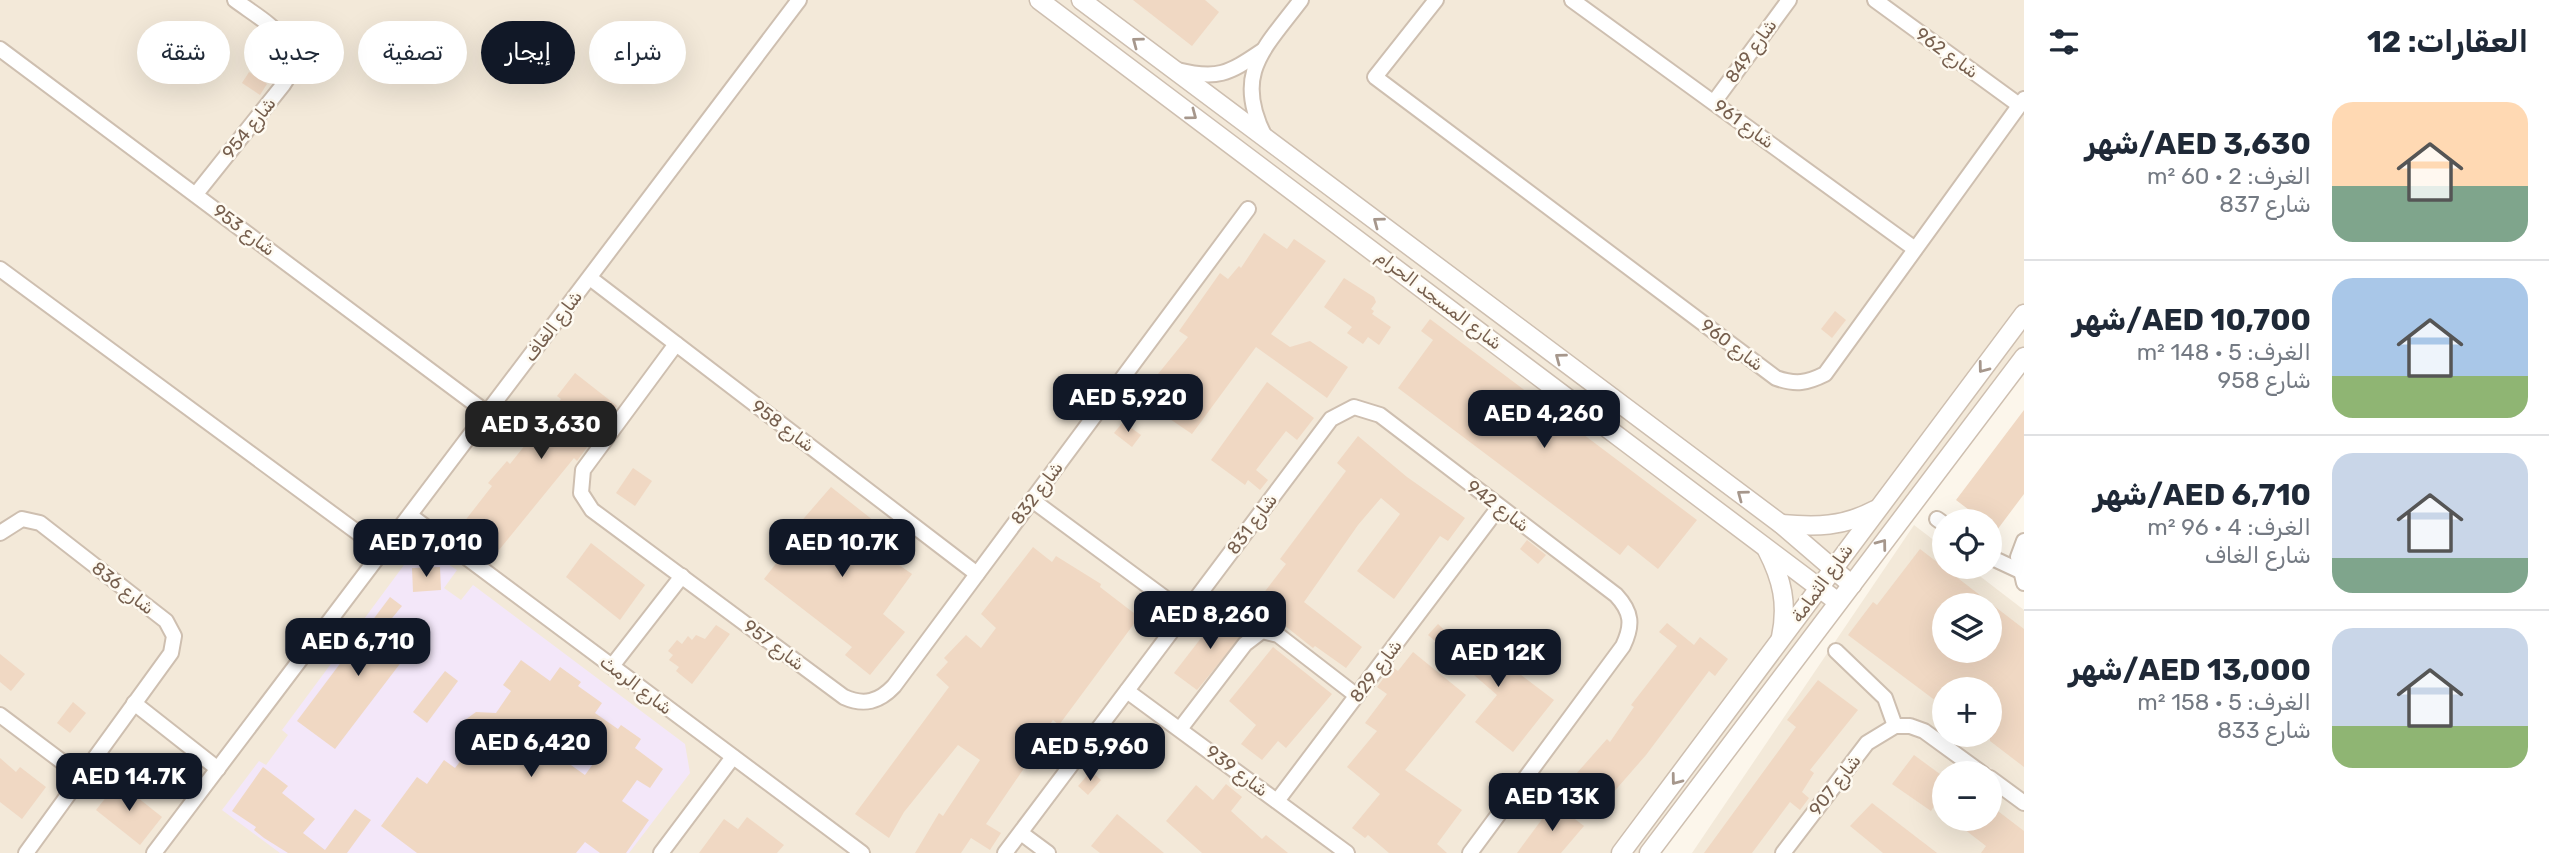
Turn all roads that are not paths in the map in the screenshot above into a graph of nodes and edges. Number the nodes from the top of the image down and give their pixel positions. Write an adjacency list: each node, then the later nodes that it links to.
1 (235, 0): 16 (street, شارع 954)
2 (799, 0): 20 (street, شارع الغاف)
3 (1039, 0): 33 (street, شارع المسجد الحرام, one-way to 33)
4 (1081, 0): 12 (street, شارع المسجد الحرام, one-way to 4)
5 (1301, 0): 11 (street)
6 (1436, 0): 18 (street, شارع 960)
7 (1572, 0): 13 (street, شارع 961)
8 (1789, 0): 13 (street, شارع 849)
9 (1875, 0): 14 (street, شارع 962)
10 (0, 49): 16 (street, شارع 953)
11 (1262, 51): 12 (street); 15 (street)
12 (1172, 69): 15 (street, شارع المسجد الحرام)
13 (1714, 102): 18 (street, شارع 961)
14 (2022, 102): 18 (street, شارع 960)
15 (1266, 138): 30 (street, شارع المسجد الحرام, one-way to 15)
16 (196, 194): 25 (street, شارع 953)
17 (1248, 209): 26 (street, شارع 832)
18 (1915, 248)
19 (0, 269): 34 (street)
20 (590, 278): 22 (street, شارع 958); 25 (street, شارع الغاف)
21 (2024, 314): 28 (street, شارع الثمامة, one-way to 28)
22 (676, 344): 37 (street, شارع 958); 38 (street, شارع 957)
23 (2024, 357): 40 (street, شارع الثمامة, one-way to 23)
24 (1354, 407): 27 (street, شارع 942); 42 (street, شارع 831)
25 (487, 413): 29 (street, شارع الغاف)
26 (1032, 500): 37 (street, شارع 832); 42 (street)
27 (1499, 507): 47 (street, شارع 829); 69 (street, شارع 942)
28 (1878, 508): 30 (street); 36 (street, شارع الثمامة)
29 (411, 516): 34 (street, شارع الغاف); 45 (street, شارع الرمث)
30 (1781, 524): 36 (street, شارع المسجد الحرام)
31 (0, 533): 49 (street, شارع 836)
32 (2024, 541): 39 (street)
33 (1763, 544): 41 (street, شارع المسجد الحرام); 43 (street)
34 (384, 552): 55 (street, شارع الغاف)
35 (2002, 564): 39 (street)
36 (1832, 568): 40 (street, شارع المسجد الحرام); 41 (street)
37 (977, 574): 48 (street, شارع 832)
38 (682, 576): 45 (street); 48 (street, شارع 957)
39 (2021, 576)
40 (1852, 585): 41 (street, شارع الثمامة)
41 (1828, 594): 43 (street, شارع الثمامة); 71 (street, شارع الثمامة)
42 (1185, 613): 46 (street, شارع 831)
43 (1780, 641): 70 (street, شارع الثمامة, one-way to 70)
44 (1836, 651): 51 (street)
45 (612, 666): 53 (street, شارع الرمث)
46 (1127, 691): 52 (street, شارع 939); 60 (street, شارع 831)
47 (1357, 696): 52 (street); 58 (street, شارع 829)
48 (870, 702)
49 (134, 703): 55 (street); 56 (street, شارع 836)
50 (0, 715): 56 (street)
51 (1895, 726): 54 (street); 61 (street, شارع 907)
52 (1180, 729): 58 (street, شارع 939)
53 (733, 757): 64 (street); 65 (street, شارع الرمث)
54 (1965, 761)
55 (218, 769): 63 (street, شارع الغاف)
56 (80, 776): 62 (street, شارع 836)
57 (2002, 787): 59 (street)
58 (1277, 801): 68 (street, شارع 939)
59 (2024, 803)
60 (1021, 833): 66 (street, شارع 831); 67 (street)
61 (1790, 850)
62 (26, 853)
63 (154, 853)
64 (661, 853)
65 (862, 853)
66 (1005, 853)
67 (1048, 853)
68 (1347, 853)
69 (1469, 853)
70 (1621, 853)
71 (1649, 853)

